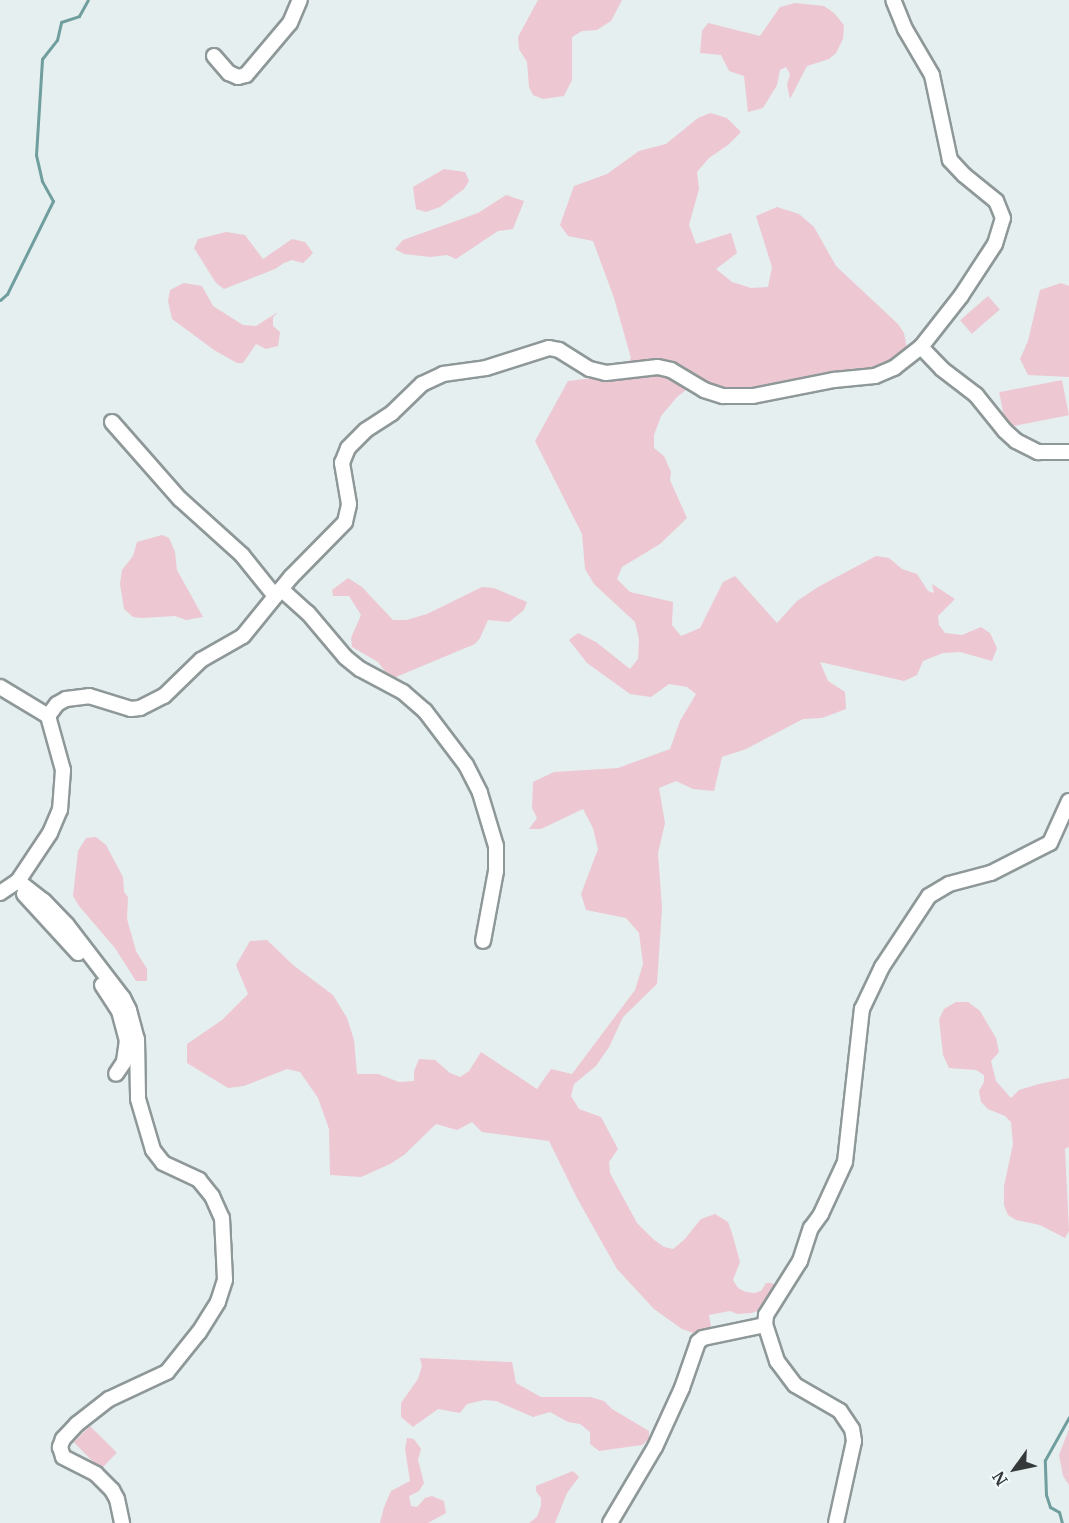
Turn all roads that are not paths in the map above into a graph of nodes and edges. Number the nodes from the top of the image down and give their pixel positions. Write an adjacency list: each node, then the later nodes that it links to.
1 (300, 0): 3 (street)
2 (893, 0): 4 (street)
3 (214, 56)
4 (921, 347): 6 (street); 7 (street)
5 (112, 422): 7 (street)
6 (1069, 452)
7 (278, 593): 9 (street); 13 (street)
8 (0, 687): 9 (street)
9 (48, 716): 11 (street)
10 (1069, 801): 15 (street)
11 (16, 882): 12 (street); 14 (street); 16 (street)
12 (0, 893)
13 (483, 941)
14 (116, 1074)
15 (765, 1325): 17 (street); 18 (street)
16 (122, 1523)
17 (610, 1523)
18 (836, 1523)

